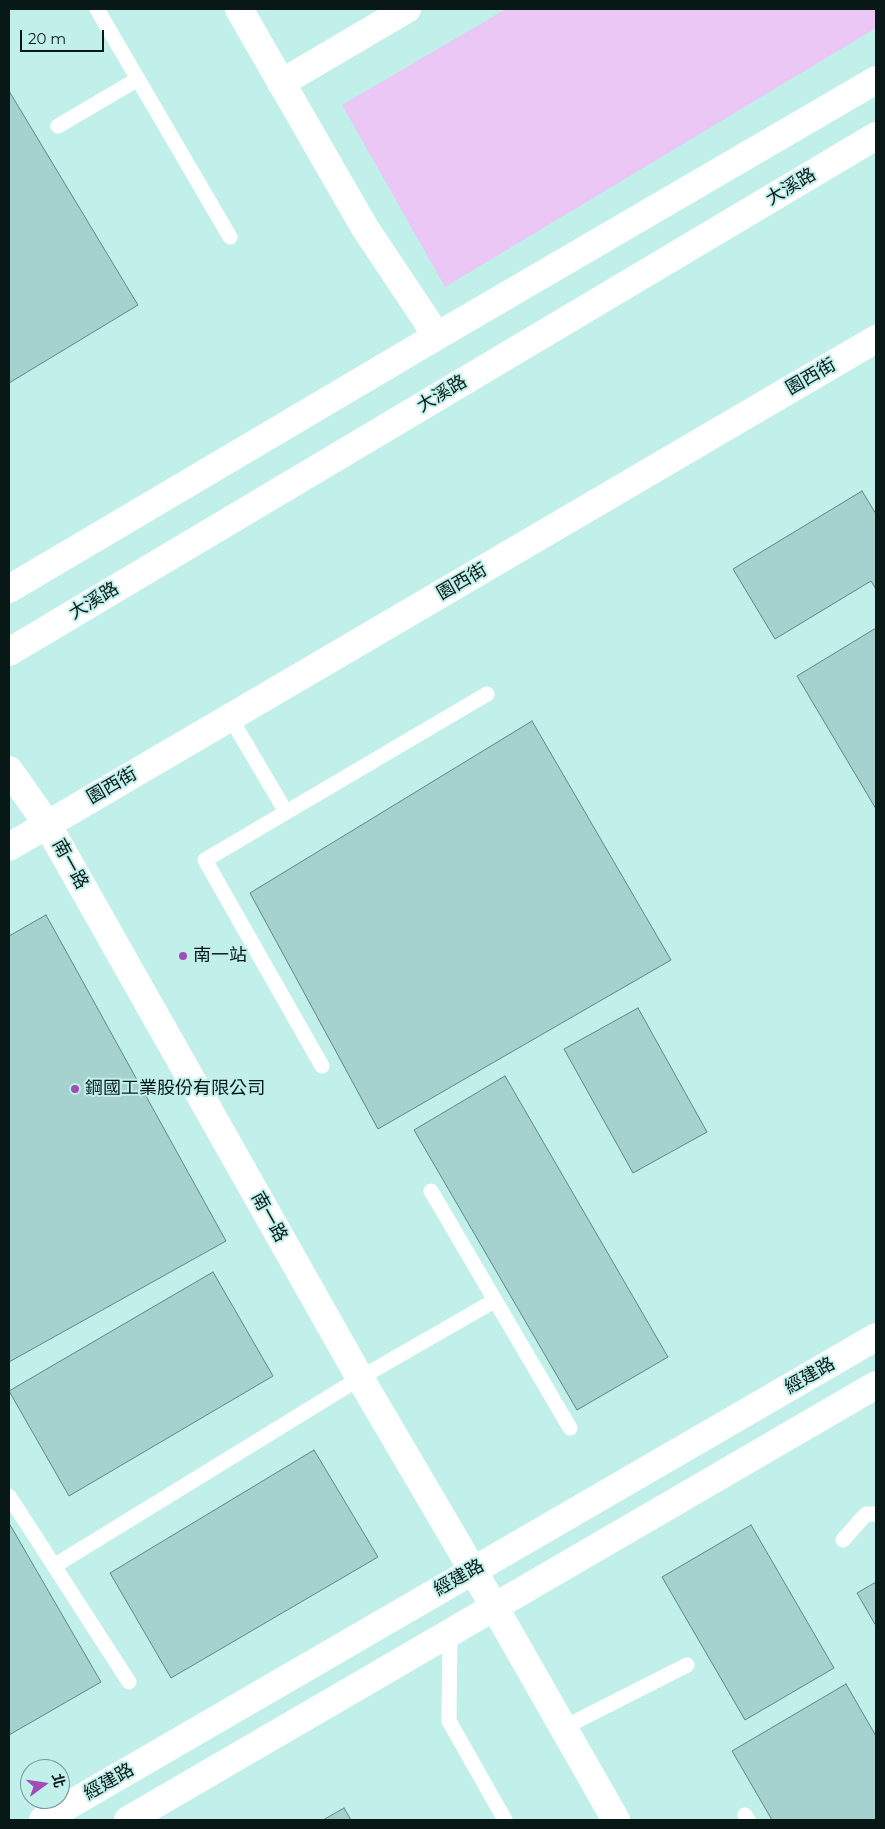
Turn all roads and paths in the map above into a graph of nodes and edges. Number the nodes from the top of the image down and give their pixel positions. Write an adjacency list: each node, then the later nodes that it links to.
1 (97, 9): 4 (lane)
2 (239, 9): 6 (street)
3 (407, 9): 6 (street)
4 (138, 79): 7 (lane); 9 (lane)
5 (876, 80): 10 (street)
6 (281, 83): 10 (street)
7 (58, 126)
8 (876, 136): 13 (street, 大溪路)
9 (230, 237)
10 (437, 336): 12 (street)
11 (876, 339): 15 (street, 園西街)
12 (9, 590)
13 (9, 652)
14 (487, 694): 17 (lane)
15 (230, 717): 17 (lane); 18 (street, 園西街)
16 (9, 770): 18 (street, 南一路)
17 (286, 812): 20 (lane)
18 (47, 824): 19 (street, 園西街); 24 (street, 南一路)
19 (9, 847)
20 (322, 1066)
21 (431, 1191): 22 (lane)
22 (494, 1300): 24 (lane); 26 (lane)
23 (876, 1337): 31 (street, 經建路)
24 (360, 1378): 30 (lane); 31 (street, 南一路)
25 (876, 1385): 32 (street)
26 (570, 1428)
27 (9, 1496): 30 (lane)
28 (876, 1514): 29 (lane)
29 (843, 1540)
30 (54, 1566): 35 (lane)
31 (472, 1570): 32 (street, 南一路); 37 (street, 經建路)
32 (494, 1608): 33 (street); 36 (street, 南一路)
33 (450, 1634): 38 (street); 39 (lane)
34 (687, 1665): 36 (lane)
35 (128, 1682)
36 (563, 1728): 40 (street, 南一路)
37 (43, 1820)
38 (128, 1820)
39 (505, 1820)
40 (616, 1820)

